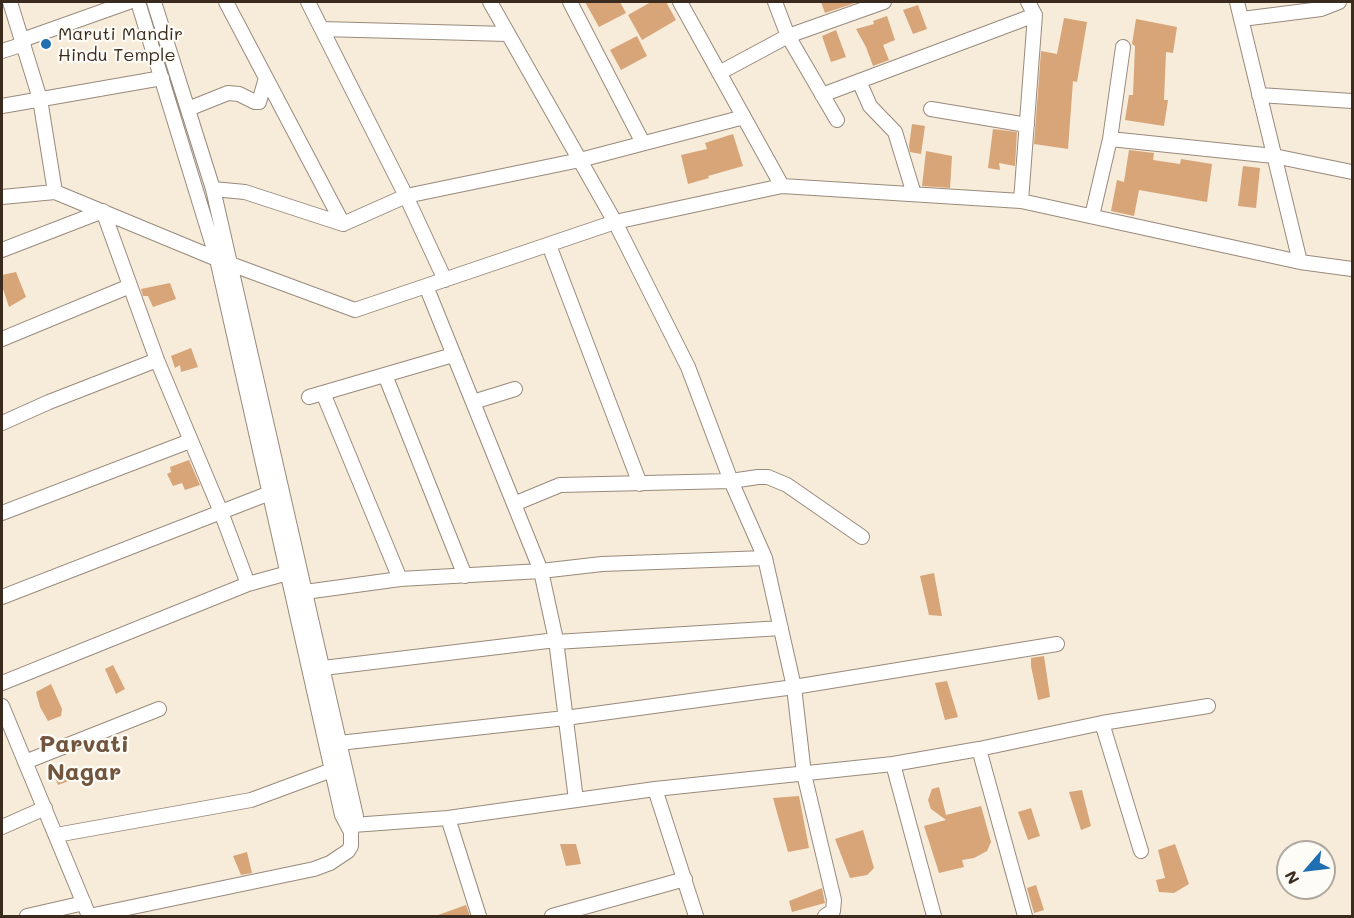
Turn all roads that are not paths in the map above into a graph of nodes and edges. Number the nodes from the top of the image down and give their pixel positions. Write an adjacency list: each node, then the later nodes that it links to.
1 (10, 2): 20 (street)
2 (129, 2): 20 (street)
3 (138, 2): 24 (street)
4 (154, 2): 32 (street)
5 (226, 2): 25 (street)
6 (308, 2): 17 (street)
7 (490, 2): 18 (street)
8 (570, 2): 38 (street)
9 (680, 2): 23 (street)
10 (775, 2): 19 (street)
11 (884, 2): 19 (street)
12 (1028, 2): 15 (street)
13 (1237, 2): 16 (street)
14 (1339, 2): 16 (street)
15 (1035, 15): 26 (street); 36 (street)
16 (1242, 20): 28 (street)
17 (322, 29): 18 (street); 46 (street)
18 (508, 34): 40 (street)
19 (788, 36): 23 (street); 27 (street)
20 (23, 42): 22 (street); 29 (street)
21 (1123, 47): 37 (street)
22 (2, 51)
23 (719, 73): 34 (street)
24 (162, 78): 29 (street); 55 (street)
25 (266, 78): 32 (street); 52 (street)
26 (859, 81): 27 (street); 45 (street)
27 (822, 95): 35 (street)
28 (1259, 95): 30 (street); 39 (street)
29 (40, 99): 31 (street); 44 (street)
30 (1353, 101)
31 (2, 106)
32 (188, 109): 43 (street)
33 (931, 109): 36 (street)
34 (744, 117): 38 (street); 42 (street)
35 (837, 120)
36 (1027, 125): 48 (street)
37 (1110, 139): 39 (street); 50 (street)
38 (643, 143): 40 (street)
39 (1274, 156): 41 (street); 56 (street)
40 (580, 160): 46 (street); 51 (street)
41 (1353, 172)
42 (782, 186): 45 (street); 51 (street)
43 (213, 189): 52 (street); 55 (street)
44 (55, 192): 47 (street); 49 (street)
45 (914, 194): 48 (street)
46 (406, 196): 52 (street); 58 (street)
47 (2, 197)
48 (1021, 201): 50 (street)
49 (103, 211): 54 (street); 55 (street); 59 (street)
50 (1092, 216): 56 (street)
51 (615, 222): 53 (street); 69 (street)
52 (343, 224)
53 (549, 245): 58 (street); 70 (street)
54 (2, 250)
55 (223, 260): 60 (street); 71 (street); 82 (street)
56 (1300, 262): 57 (street)
57 (1353, 269)
58 (446, 280): 60 (street)
59 (130, 286): 61 (street); 63 (street)
60 (426, 286): 62 (street)
61 (2, 339)
62 (453, 355): 64 (street); 66 (street)
63 (157, 360): 67 (street); 68 (street)
64 (385, 375): 79 (street); 80 (street)
65 (515, 388): 66 (street)
66 (472, 402): 72 (street)
67 (2, 423)
68 (190, 441): 73 (street); 74 (street)
69 (731, 482): 70 (street); 75 (street); 76 (street)
70 (640, 484): 72 (street)
71 (270, 493): 73 (street); 78 (street)
72 (514, 504): 77 (street)
73 (221, 512): 81 (street); 83 (street)
74 (2, 513)
75 (862, 537)
76 (765, 558): 77 (street); 84 (street)
77 (541, 571): 79 (street); 85 (street)
78 (288, 573): 81 (street); 99 (street)
79 (465, 576): 80 (street)
80 (400, 579): 82 (street)
81 (248, 584): 88 (street)
82 (305, 592): 87 (street)
83 (2, 597)
84 (781, 628): 85 (street); 89 (street)
85 (556, 641): 87 (street); 93 (street)
86 (1057, 644): 89 (street)
87 (322, 668): 95 (street)
88 (2, 683)
89 (794, 687): 93 (street); 100 (street)
90 (2, 706): 97 (street)
91 (1208, 706): 94 (street)
92 (159, 709): 97 (street)
93 (565, 718): 95 (street); 102 (street)
94 (1102, 723): 96 (street); 108 (street)
95 (346, 742): 105 (street)
96 (979, 749): 98 (street); 117 (street)
97 (25, 762): 103 (street)
98 (893, 764): 100 (street); 116 (street)
99 (332, 770): 105 (street); 107 (street)
100 (804, 774): 101 (street); 115 (street)
101 (655, 789): 102 (street); 109 (street)
102 (576, 800): 104 (street)
103 (45, 808): 106 (street); 107 (street)
104 (448, 818): 105 (street); 112 (street)
105 (360, 826): 110 (street)
106 (2, 827)
107 (56, 835): 110 (street)
108 (1141, 851)
109 (685, 879): 113 (street); 114 (street)
110 (87, 912): 111 (street)
111 (27, 916)
112 (479, 916)
113 (552, 916)
114 (696, 916)
115 (825, 916)
116 (934, 916)
117 (1025, 916)

